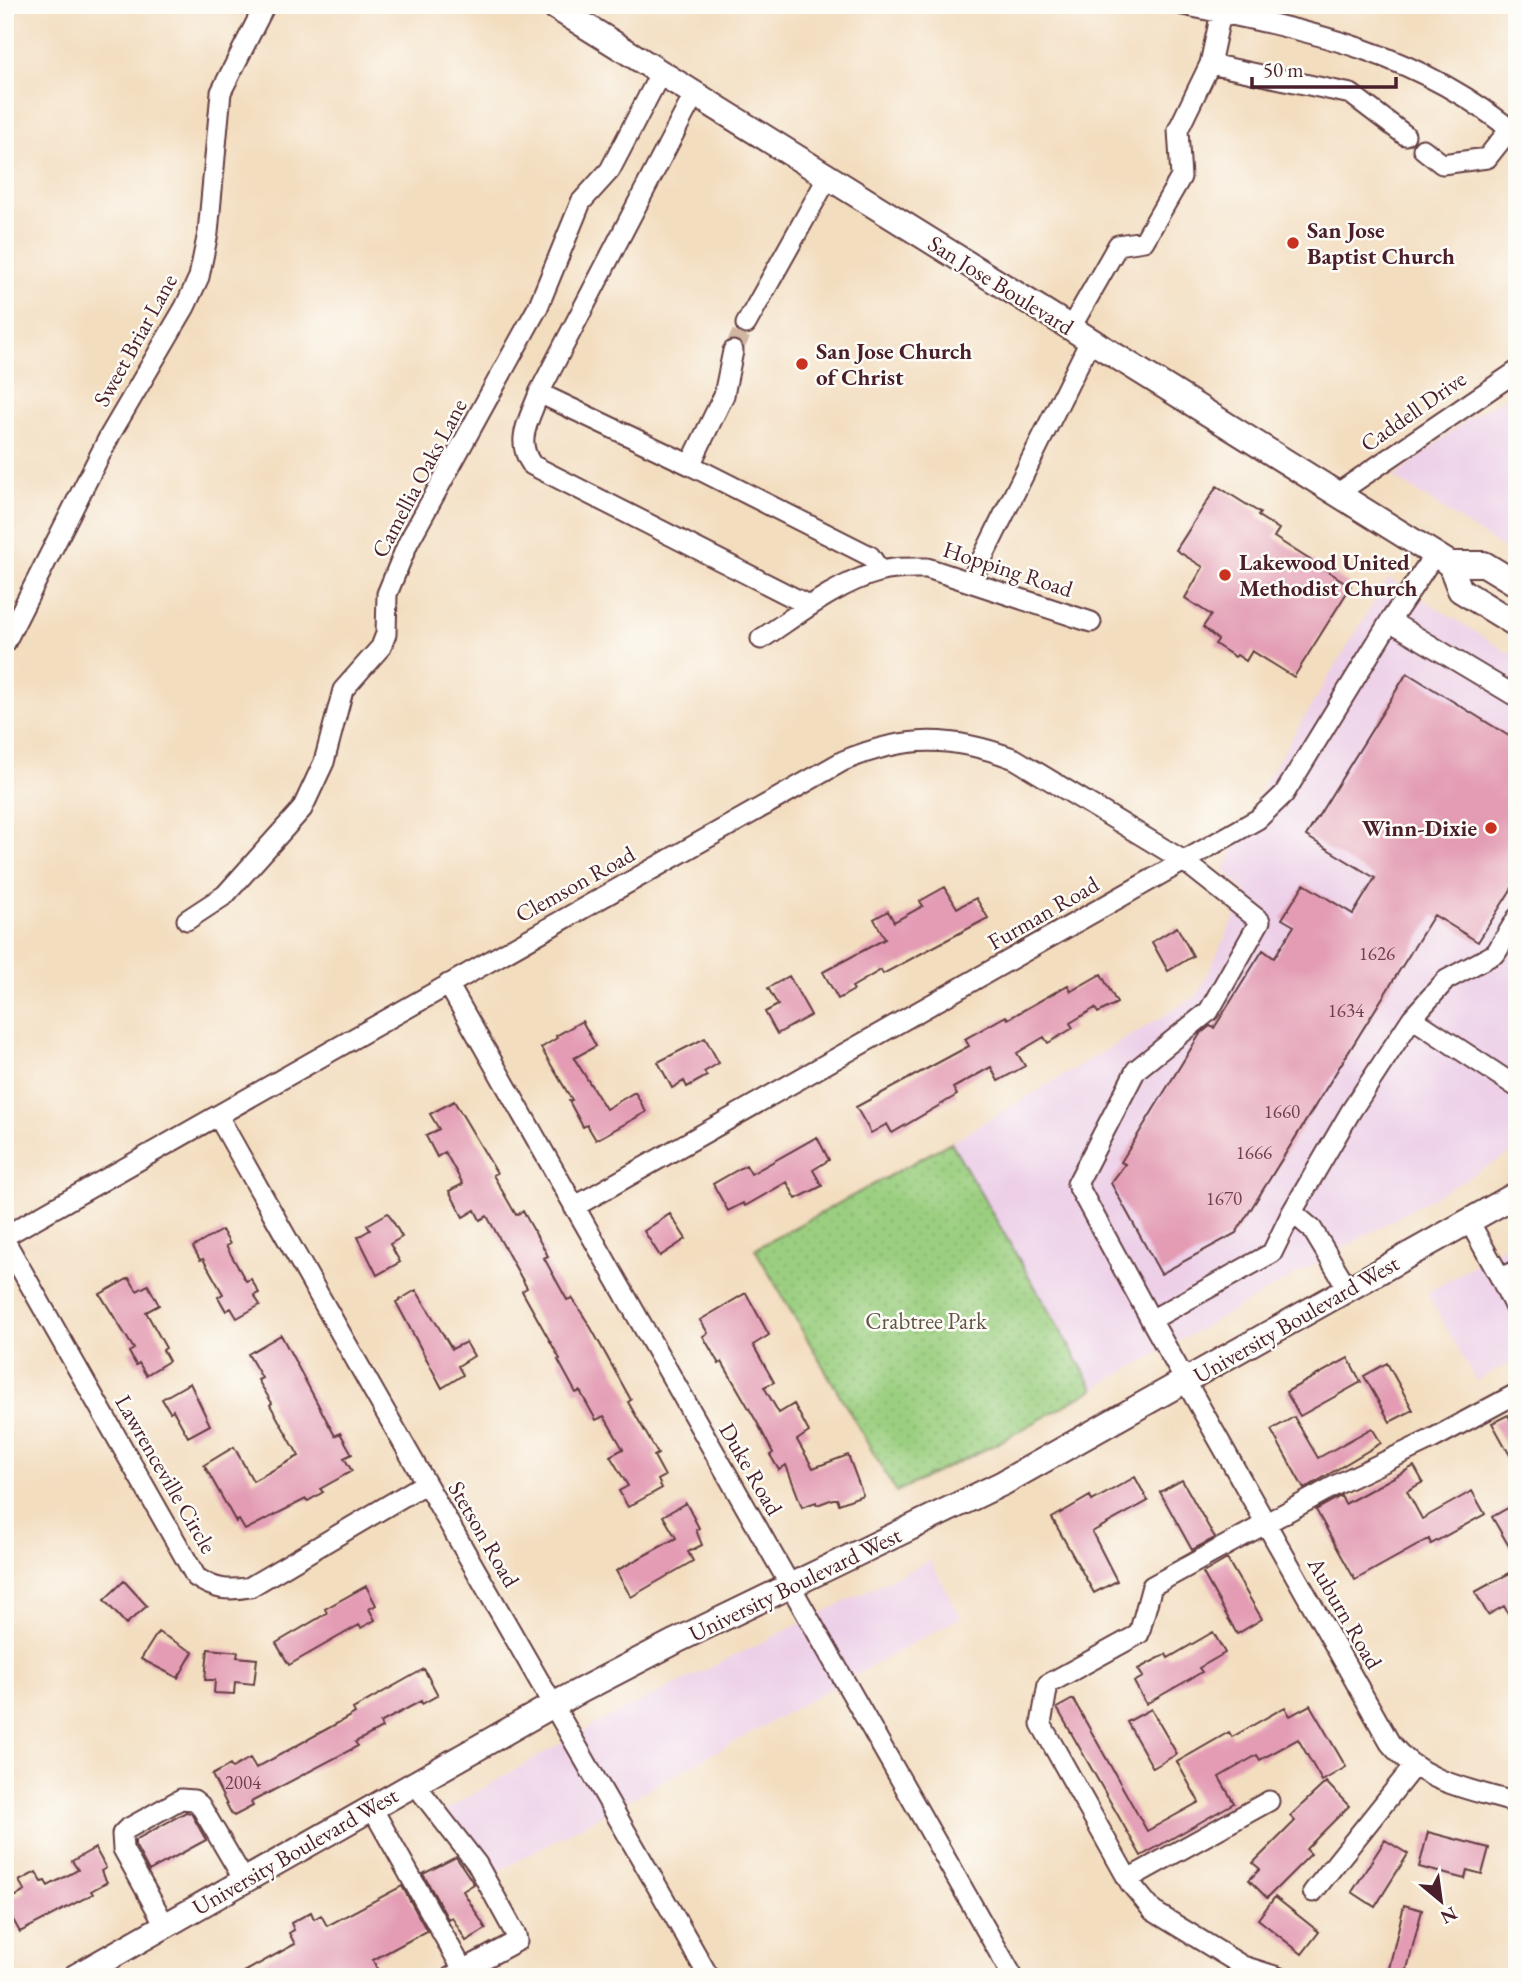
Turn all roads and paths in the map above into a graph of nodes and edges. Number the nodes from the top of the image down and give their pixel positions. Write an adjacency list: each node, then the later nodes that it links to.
1 (265, 5): 28 (street, Sweet Briar Lane)
2 (552, 5): 6 (main road, San Jose Boulevard)
3 (1183, 5): 4 (street)
4 (1221, 13): 5 (street); 8 (street)
5 (1210, 64): 9 (street); 13 (street)
6 (661, 72): 7 (main road, San Jose Boulevard); 32 (street, Camellia Oaks Lane)
7 (695, 93): 11 (main road, San Jose Boulevard); 16 (street)
8 (1513, 132): 10 (street)
9 (1405, 135)
10 (1423, 149)
11 (828, 177): 12 (street); 13 (main road, San Jose Boulevard)
12 (746, 324)
13 (1080, 335): 18 (main road, San Jose Boulevard); 21 (street)
14 (733, 351): 17 (street)
15 (1517, 371): 18 (street, Caddell Drive)
16 (539, 393): 17 (street); 23 (street)
17 (690, 465): 20 (street)
18 (1338, 493): 19 (main road, San Jose Boulevard)
19 (1442, 559): 22 (main road); 24 (street, Furman Road); 26 (main road, San Jose Boulevard)
20 (880, 571): 21 (street, Hopping Road); 23 (street, Hopping Road)
21 (971, 581): 25 (street, Hopping Road)
22 (1517, 584)
23 (810, 606): 27 (street, Hopping Road)
24 (1390, 621): 29 (street); 30 (street, Furman Road)
25 (1091, 622)
26 (1517, 625)
27 (761, 639)
28 (5, 643)
29 (1517, 697)
30 (1184, 861): 33 (street, Clemson Road); 38 (street, Furman Road); 45 (street, Clemson Road)
31 (1517, 918): 34 (street)
32 (187, 920)
33 (448, 984): 36 (street, Clemson Road); 38 (street, Duke Road)
34 (1412, 1018): 35 (street); 39 (street)
35 (1517, 1087)
36 (218, 1116): 41 (street, Clemson Road); 48 (street, Stetson Road)
37 (1517, 1194): 40 (main road, University Boulevard West)
38 (574, 1207): 50 (street, Duke Road)
39 (1292, 1212): 43 (street); 45 (street)
40 (1469, 1221): 42 (street); 43 (main road, University Boulevard West)
41 (5, 1238): 48 (street, Lawrenceville Circle)
42 (1509, 1274): 44 (street)
43 (1348, 1289): 46 (main road, University Boulevard West)
44 (1517, 1312)
45 (1151, 1320): 46 (street, Auburn Road)
46 (1186, 1382): 49 (street, Auburn Road); 50 (main road, University Boulevard West)
47 (1517, 1399): 49 (street)
48 (426, 1483): 51 (street, Stetson Road)
49 (1266, 1523): 52 (street, Auburn Road); 57 (street)
50 (789, 1587): 51 (main road, University Boulevard West); 64 (street, Duke Road)
51 (554, 1705): 53 (main road, University Boulevard West); 63 (street, Stetson Road)
52 (1413, 1767): 55 (street, Auburn Road); 59 (street)
53 (415, 1784): 56 (main road, University Boulevard West); 61 (street)
54 (1269, 1801): 57 (street)
55 (1517, 1803)
56 (372, 1808): 58 (main road, University Boulevard West); 61 (street)
57 (1128, 1879): 65 (street)
58 (244, 1880): 60 (main road, University Boulevard West); 60 (street)
59 (1313, 1892)
60 (165, 1925): 62 (main road, University Boulevard West)
61 (457, 1973)
62 (75, 1977)
63 (709, 1977)
64 (1013, 1977)
65 (1278, 1977)

